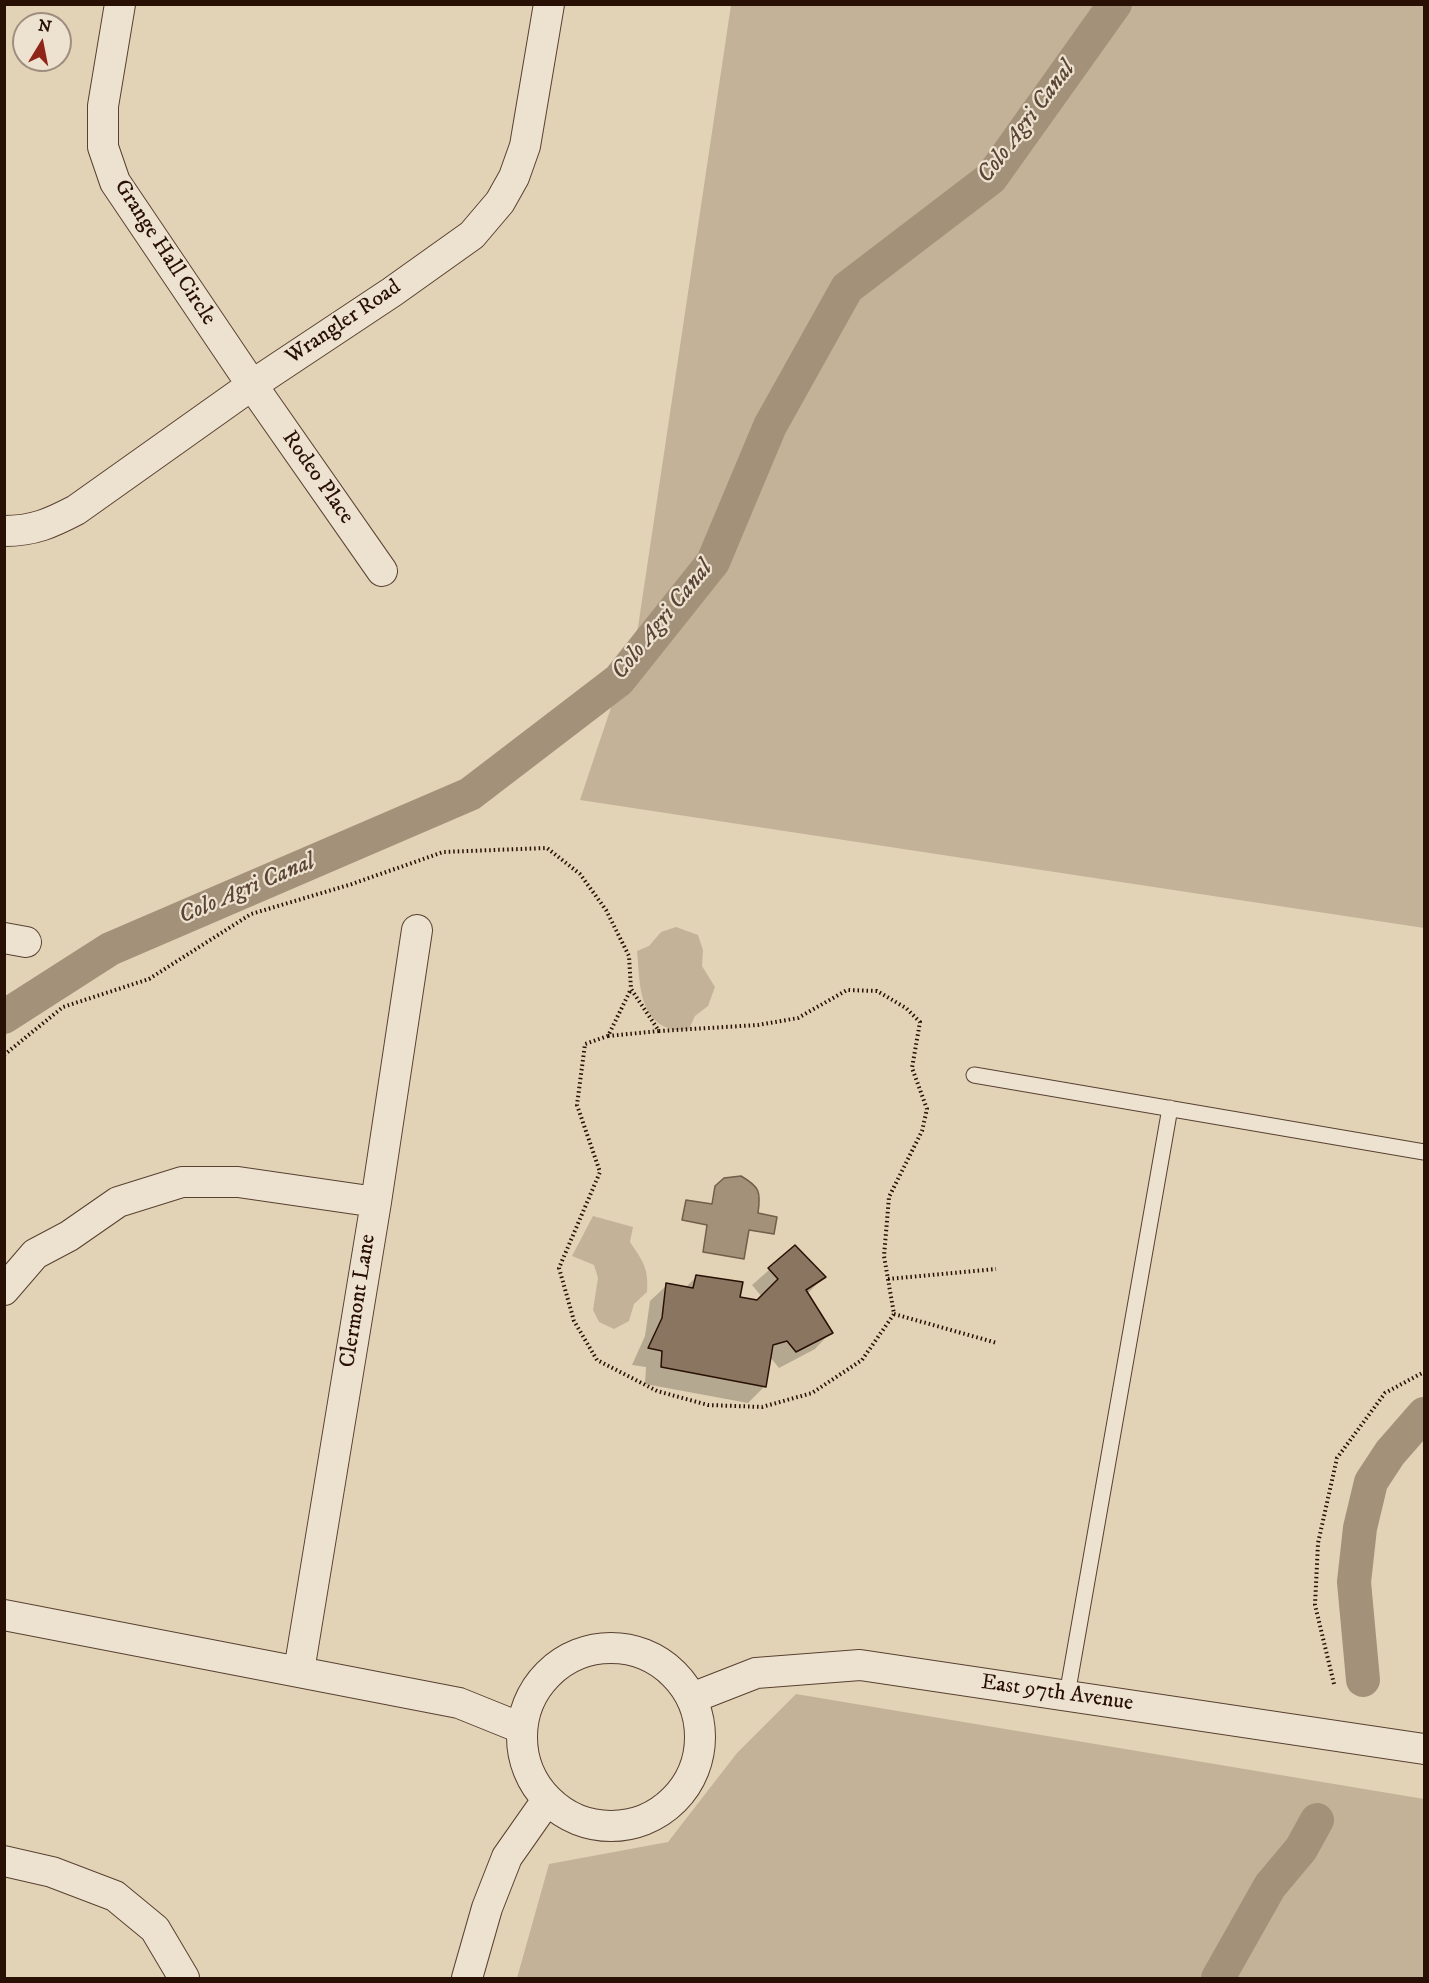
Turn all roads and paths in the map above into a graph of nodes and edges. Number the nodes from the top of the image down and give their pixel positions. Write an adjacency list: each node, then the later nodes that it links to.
1 (120, 4): 3 (street, Grange Hall Circle)
2 (549, 4): 3 (street, Wrangler Road)
3 (252, 385): 4 (street, Wrangler Road); 5 (street, Rodeo Place)
4 (4, 531)
5 (382, 571)
6 (417, 930): 14 (street, Clermont Lane)
7 (631, 989): 8 (path); 9 (path); 10 (path)
8 (659, 1031): 9 (path); 16 (path)
9 (608, 1036): 18 (path)
10 (4, 1055)
11 (974, 1075): 12 (lane)
12 (1170, 1108): 13 (lane); 24 (lane)
13 (1425, 1152)
14 (376, 1202): 17 (street); 22 (street, Clermont Lane)
15 (996, 1269): 16 (path)
16 (888, 1279): 18 (path)
17 (4, 1290)
18 (894, 1314): 19 (path)
19 (997, 1343)
20 (1425, 1372): 23 (path)
21 (4, 1615): 22 (street)
22 (298, 1671): 26 (street)
23 (1334, 1684)
24 (1067, 1695): 25 (street, East 97th Avenue); 27 (street, East 97th Avenue)
25 (692, 1698): 26 (street); 28 (street)
26 (521, 1728): 28 (street)
27 (1425, 1749)
28 (547, 1800): 31 (street)
29 (4, 1861): 30 (street)
30 (184, 1978)
31 (467, 1978)

